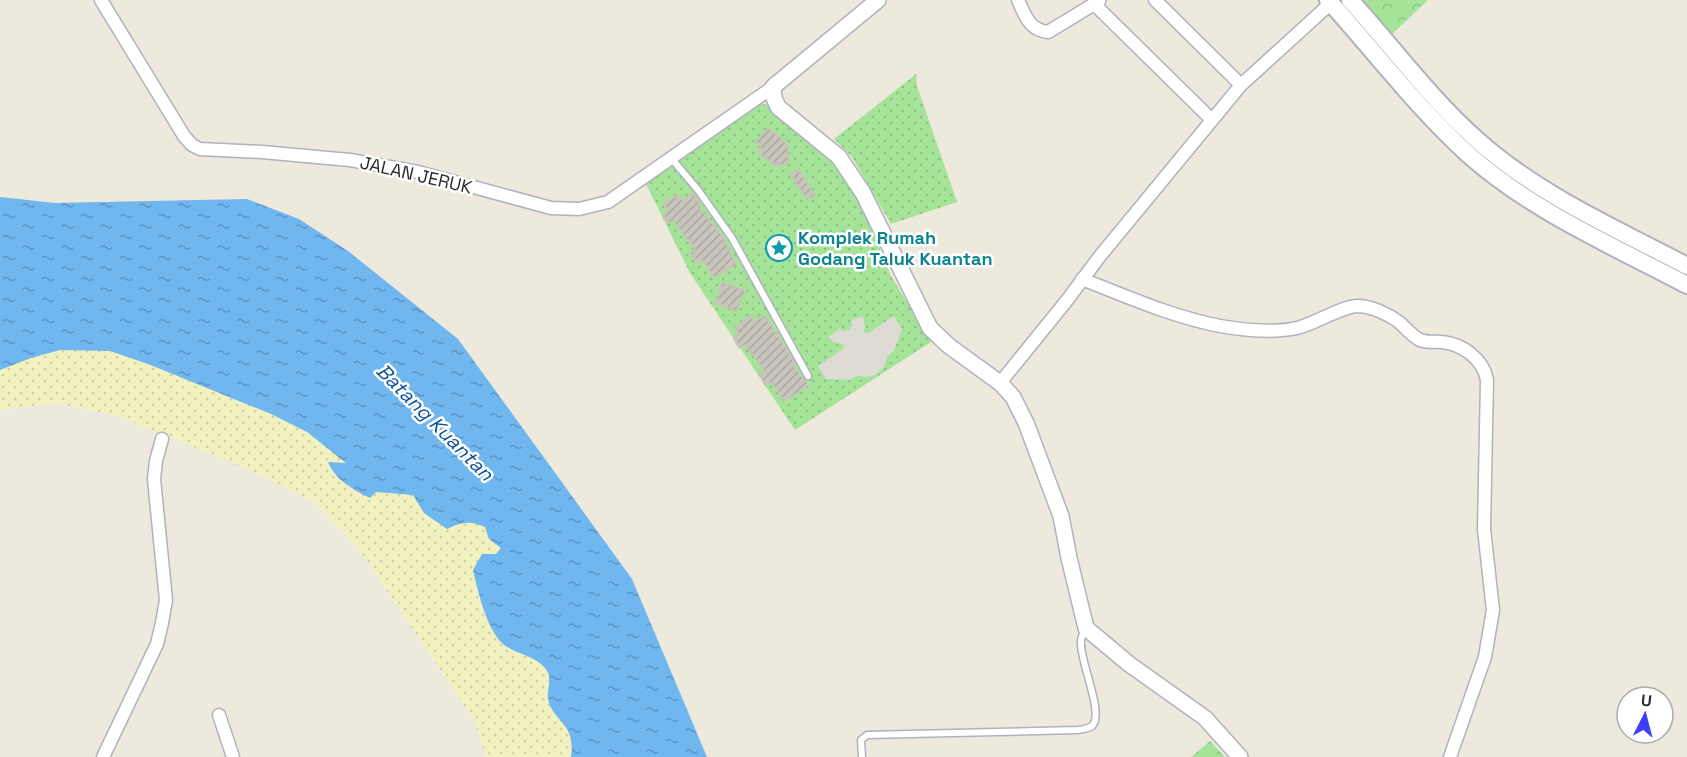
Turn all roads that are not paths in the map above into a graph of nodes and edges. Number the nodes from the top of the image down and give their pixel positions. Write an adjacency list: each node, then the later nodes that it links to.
1 (101, 0): 11 (street, JALAN JERUK)
2 (879, 0): 9 (street)
3 (1018, 0): 6 (street)
4 (1155, 0): 8 (street)
5 (1350, 0): 12 (main road)
6 (1097, 2): 10 (street)
7 (1330, 2): 8 (street); 14 (main road)
8 (1241, 85): 10 (street)
9 (773, 87): 11 (street, JALAN JERUK); 16 (street)
10 (1212, 120): 13 (street)
11 (671, 158): 15 (lane)
12 (1687, 266)
13 (1083, 279): 16 (street); 24 (street)
14 (1687, 285)
15 (808, 376)
16 (1000, 383): 18 (street)
17 (162, 439): 20 (street)
18 (1086, 628): 22 (lane); 23 (street)
19 (219, 715): 21 (street)
20 (103, 757)
21 (232, 757)
22 (862, 757)
23 (1240, 757)
24 (1450, 757)

